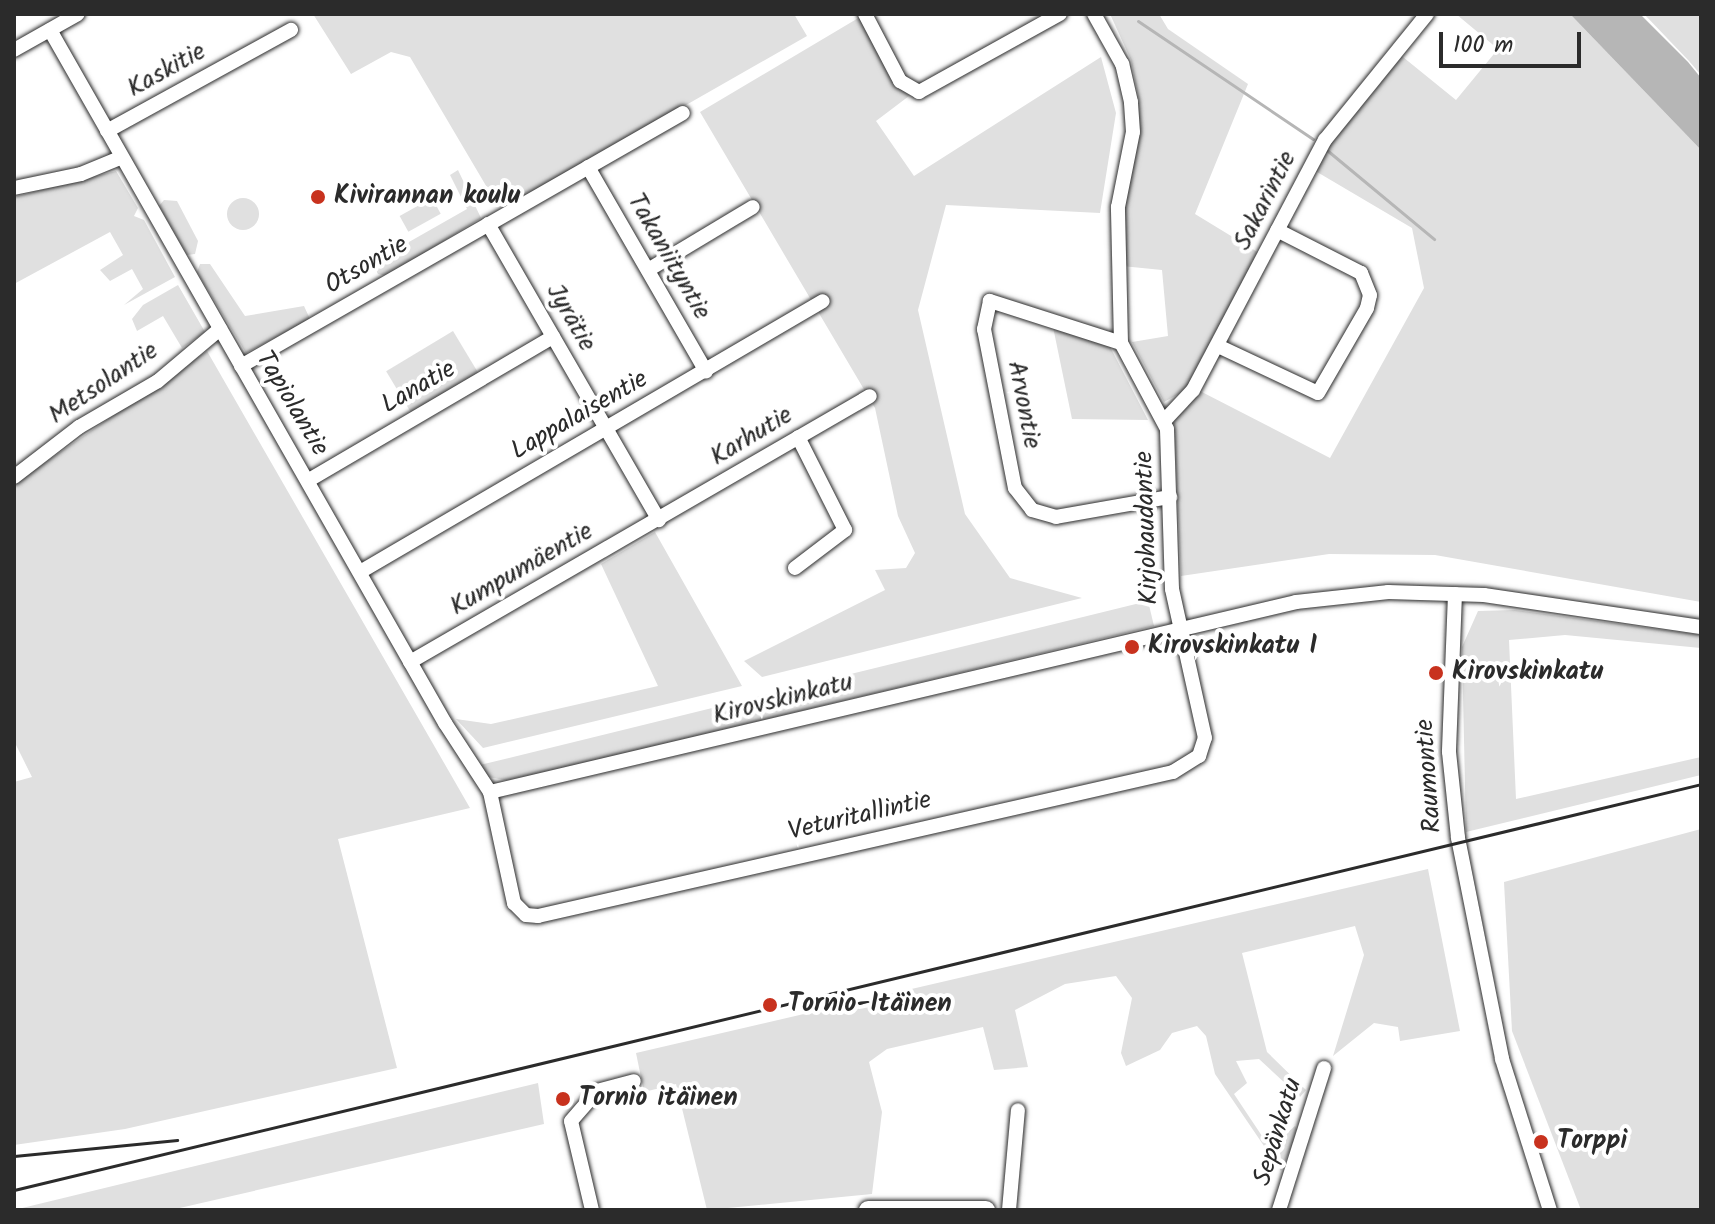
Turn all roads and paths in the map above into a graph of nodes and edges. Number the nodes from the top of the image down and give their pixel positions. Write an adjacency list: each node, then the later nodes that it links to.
1 (865, 14): 2 (street)
2 (1060, 14)
3 (1094, 14): 21 (street, Kirjohaudantie)
4 (1427, 14): 16 (street, Sakarintie)
5 (71, 16): 6 (street)
6 (50, 30): 8 (street); 10 (street, Tapiolantie)
7 (291, 30): 10 (street, Kaskitie)
8 (14, 50)
9 (683, 113): 12 (street, Otsontie)
10 (107, 131): 11 (street, Tapiolantie)
11 (122, 157): 13 (street); 19 (street, Tapiolantie)
12 (588, 167): 15 (street, Otsontie); 17 (street, Takaniityntie)
13 (14, 188)
14 (753, 207): 17 (street)
15 (488, 224): 20 (street, Jyrätie); 23 (street, Otsontie)
16 (1277, 230): 22 (street, Sakarintie); 22 (street)
17 (648, 270): 24 (street, Takaniityntie)
18 (823, 301): 24 (street, Lappalaisentie)
19 (220, 329): 23 (street, Tapiolantie); 29 (street, Metsolantie)
20 (553, 337): 27 (street, Jyrätie); 30 (street, Lanatie)
21 (1121, 343): 26 (street, Kirjohaudantie); 31 (street, Arvontie)
22 (1218, 346): 26 (street, Sakarintie)
23 (241, 366): 30 (street, Tapiolantie)
24 (706, 371): 27 (street, Lappalaisentie)
25 (870, 396): 28 (street, Karhutie)
26 (1164, 421): 31 (street, Kirjohaudantie)
27 (605, 428): 32 (street, Jyrätie); 34 (street, Lappalaisentie)
28 (798, 437): 32 (street, Karhutie); 33 (street)
29 (14, 477)
30 (309, 480): 34 (street, Tapiolantie)
31 (1170, 497): 37 (street, Kirjohaudantie)
32 (659, 520): 38 (street, Kumpumäentie)
33 (795, 568)
34 (360, 572): 38 (street, Tapiolantie)
35 (1455, 594): 36 (street); 37 (street, Kirovskinkatu); 43 (street, Raumontie)
36 (1701, 627)
37 (1178, 628): 39 (street, Kirovskinkatu); 39 (street, Veturitallintie)
38 (410, 662): 39 (street, Tapiolantie)
39 (495, 792)
40 (1324, 1068): 48 (street, Sepänkatu)
41 (634, 1081): 44 (street)
42 (1018, 1110): 47 (street)
43 (1543, 1193): 49 (street, Raumontie); 50 (street, Raumontie)
44 (592, 1210)
45 (868, 1210): 46 (main road)
46 (986, 1210)
47 (1009, 1210)
48 (1279, 1210)
49 (1543, 1210)
50 (1550, 1210)

